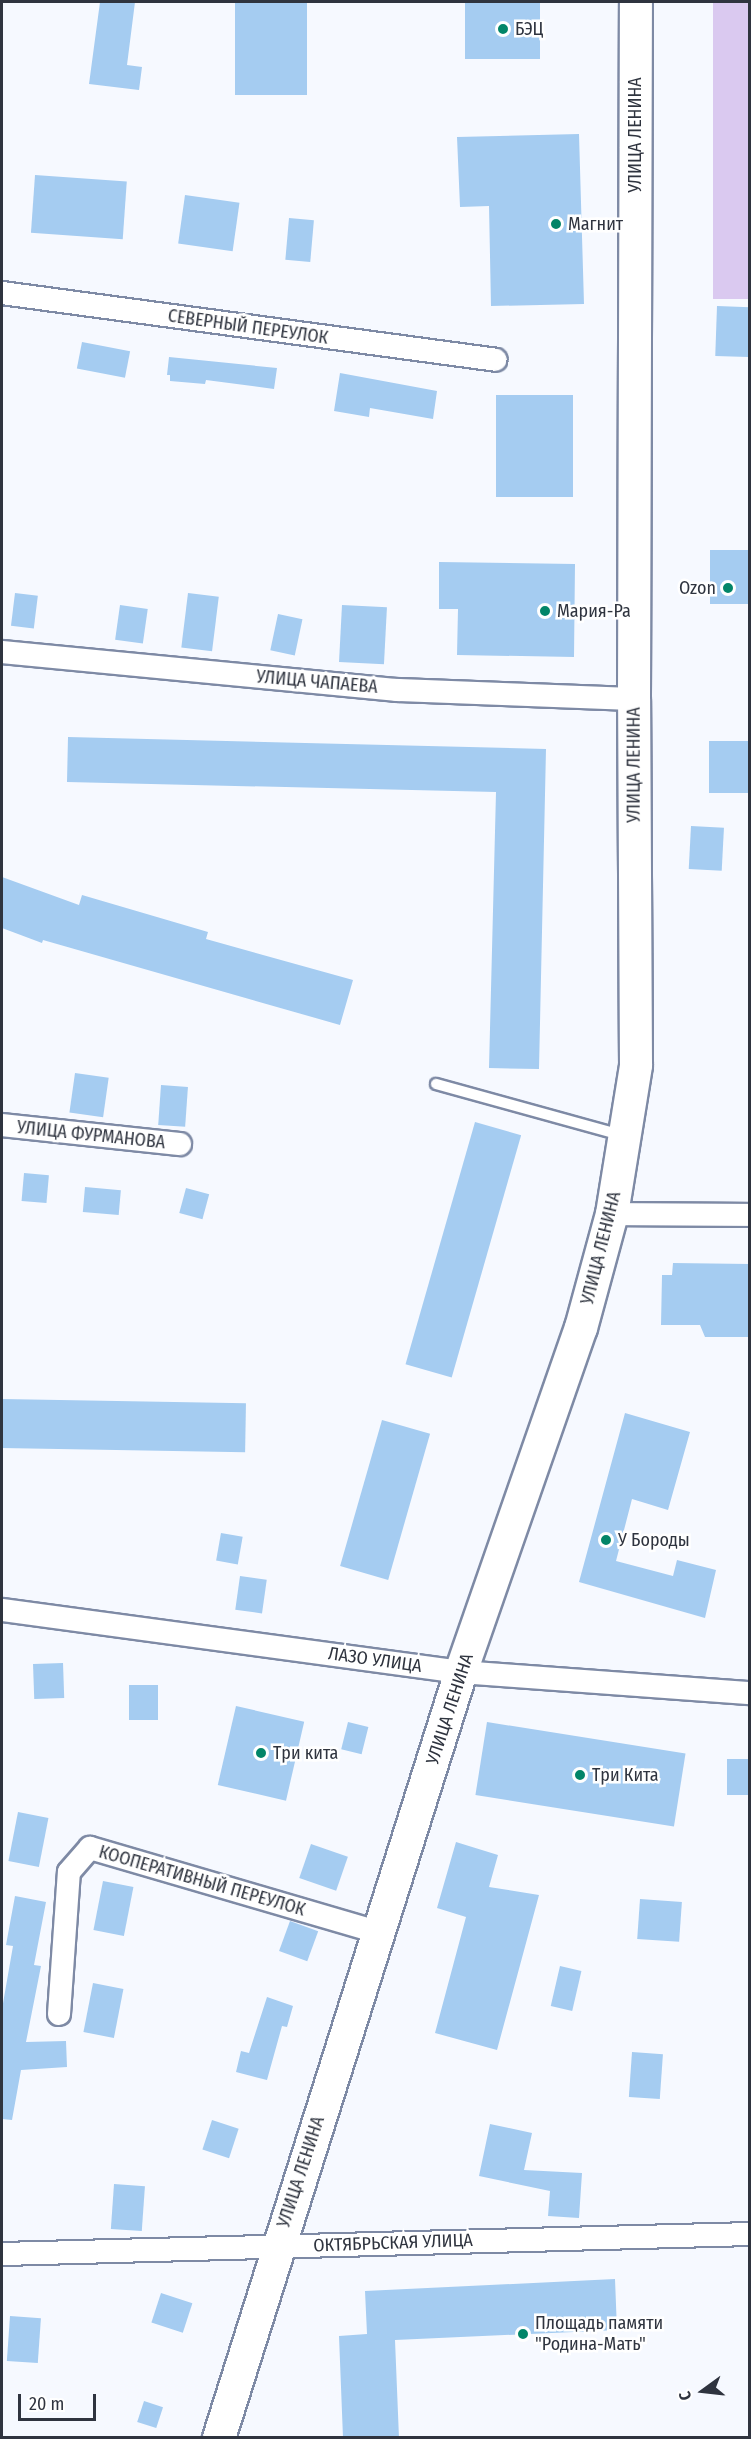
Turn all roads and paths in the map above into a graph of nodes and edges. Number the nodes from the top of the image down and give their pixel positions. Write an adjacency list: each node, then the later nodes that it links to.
1 (636, 2): 5 (main road, УЛИЦА ЛЕНИНА)
2 (2, 293): 3 (street, СЕВЕРНЫЙ ПЕРЕУЛОК)
3 (495, 360)
4 (2, 652): 5 (street, УЛИЦА ЧАПАЕВА)
5 (634, 699): 8 (main road, УЛИЦА ЛЕНИНА)
6 (436, 1084): 8 (lane)
7 (2, 1125): 9 (street, УЛИЦА ФУРМАНОВА)
8 (625, 1137): 10 (main road, УЛИЦА ЛЕНИНА)
9 (180, 1144)
10 (612, 1214): 11 (street); 13 (main road, УЛИЦА ЛЕНИНА)
11 (750, 1215)
12 (2, 1610): 13 (street, ЛАЗО УЛИЦА)
13 (462, 1672): 14 (street, ЛАЗО УЛИЦА); 15 (main road, УЛИЦА ЛЕНИНА)
14 (750, 1693)
15 (378, 1932): 16 (street, КООПЕРАТИВНЫЙ ПЕРЕУЛОК); 18 (main road, УЛИЦА ЛЕНИНА)
16 (59, 2014)
17 (750, 2234): 18 (street, ОКТЯБРЬСКАЯ УЛИЦА)
18 (278, 2246): 19 (street, ОКТЯБРЬСКАЯ УЛИЦА); 20 (main road, УЛИЦА ЛЕНИНА)
19 (2, 2254)
20 (219, 2438)

